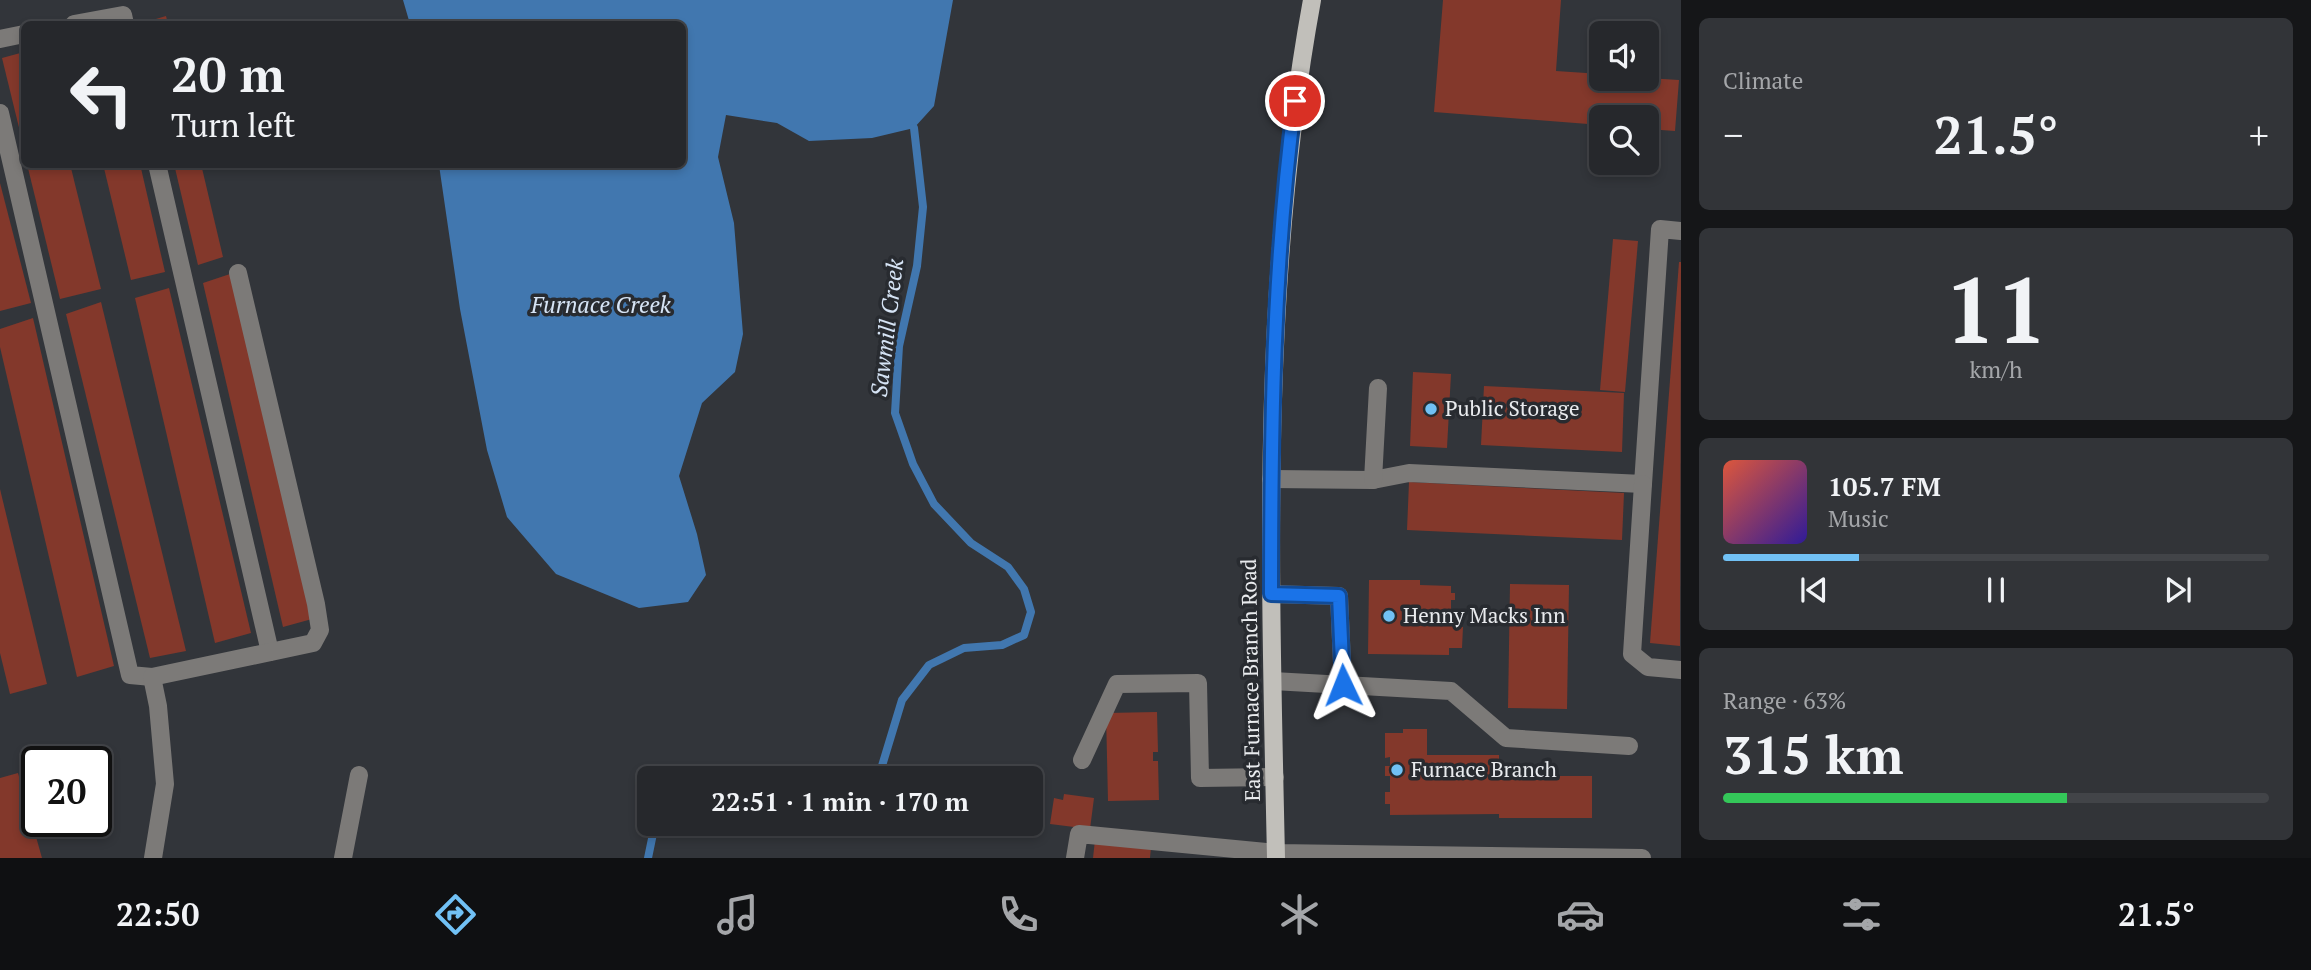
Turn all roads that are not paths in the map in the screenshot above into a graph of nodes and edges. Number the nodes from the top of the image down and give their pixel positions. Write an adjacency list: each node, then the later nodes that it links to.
1 (1312, 0): 9 (main road, East Furnace Branch Road)
2 (21, 35): 3 (street)
3 (0, 39)
4 (0, 113): 15 (street)
5 (158, 168): 13 (street)
6 (1681, 231): 11 (street)
7 (238, 273): 13 (street)
8 (1378, 388): 10 (street)
9 (1271, 479): 10 (street); 12 (main road, East Furnace Branch Road)
10 (1373, 480): 11 (street)
11 (1643, 484): 14 (street)
12 (1271, 594): 16 (main road, East Furnace Branch Road); 17 (street)
13 (270, 652): 15 (street)
14 (1681, 670)
15 (152, 677): 25 (street)
16 (1273, 681): 17 (street); 21 (main road, East Furnace Branch Road)
17 (1343, 685): 18 (street)
18 (1629, 746)
19 (1082, 760): 21 (street)
20 (359, 775): 26 (street)
21 (1275, 777): 23 (main road, East Furnace Branch Road)
22 (1183, 851): 23 (street); 27 (street)
23 (1276, 855): 24 (street)
24 (1540, 857): 28 (street)
25 (153, 858)
26 (343, 858)
27 (1076, 858)
28 (1642, 858)

